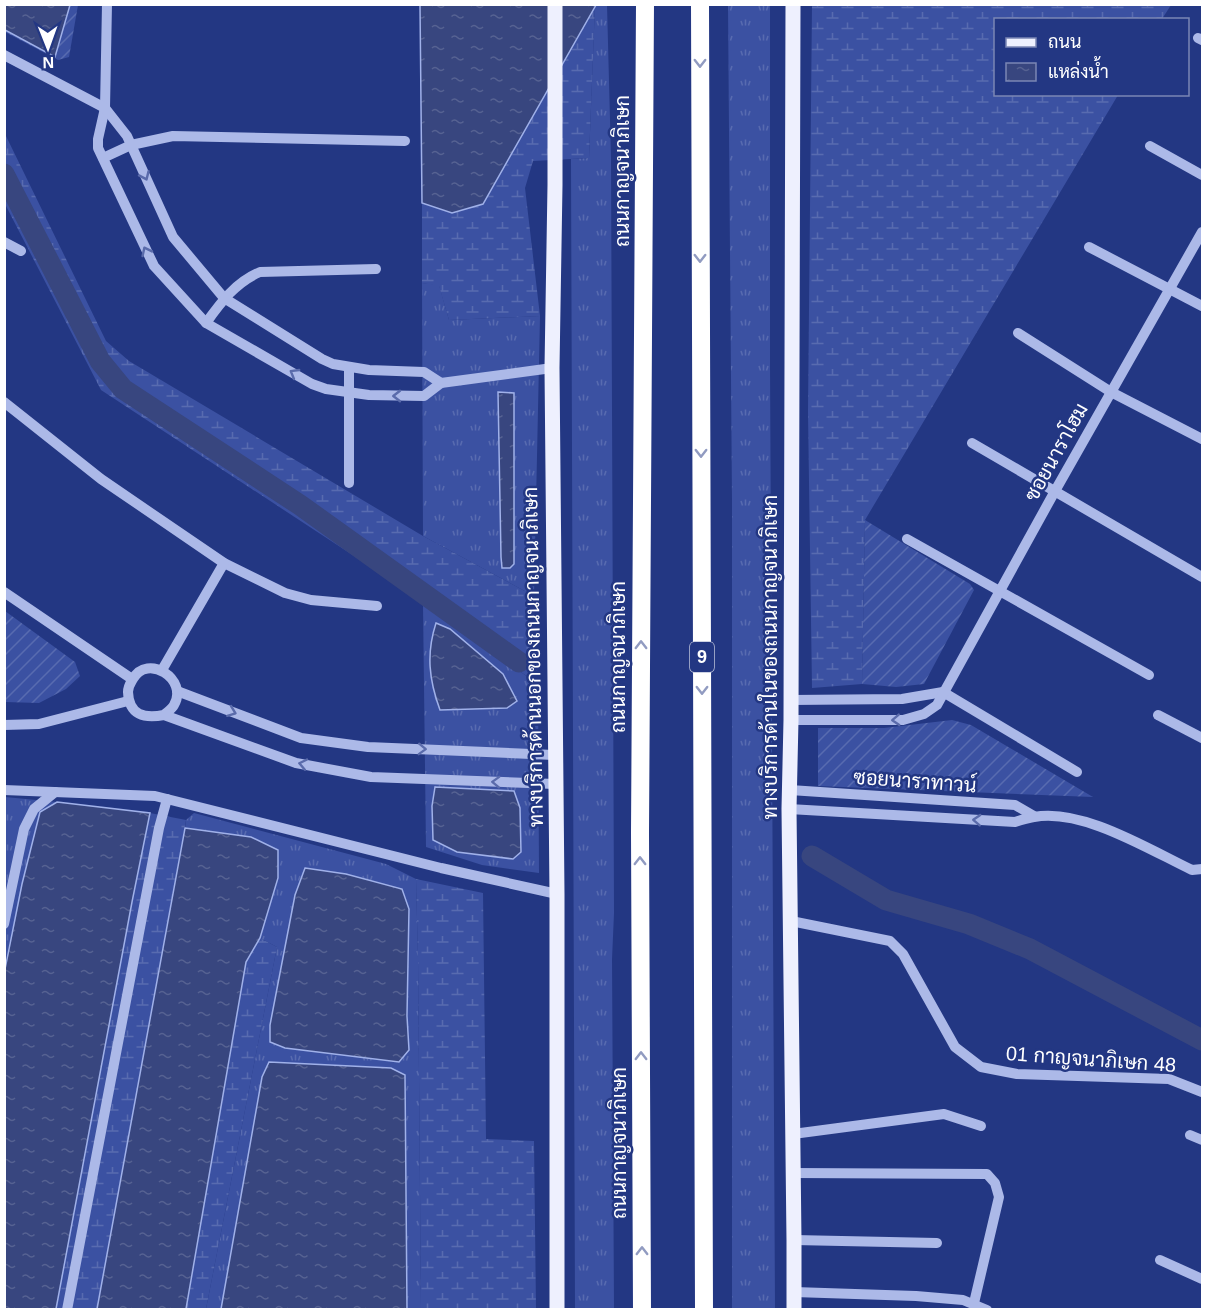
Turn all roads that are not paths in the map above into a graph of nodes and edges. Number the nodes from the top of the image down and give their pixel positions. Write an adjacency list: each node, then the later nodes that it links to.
1 (107, 4): 7 (street)
2 (555, 4): 24 (main road, ทางบริการด้านนอกของถนนกาญจนาภิเษก)
3 (645, 4): 78 (highway, ถนนกาญจนาภิเษก, one-way to 3)
4 (700, 4): 79 (highway, 9, one-way to 79)
5 (793, 4): 44 (main road, ทางบริการด้านในของถนนกาญจนาภิเษก)
6 (4, 55): 7 (street)
7 (105, 108): 9 (street); 11 (street)
8 (405, 141): 9 (street)
9 (131, 145): 11 (street); 19 (street, one-way to 19)
10 (1150, 146): 12 (street)
11 (103, 158): 21 (street, one-way to 11)
12 (1203, 175)
13 (1203, 232): 18 (street, ซอยนาราโฮม)
14 (4, 242): 16 (street)
15 (1089, 247): 18 (street)
16 (21, 251)
17 (376, 269): 19 (street)
18 (1170, 289): 20 (street); 26 (street, ซอยนาราโฮม)
19 (224, 298): 21 (street); 23 (street)
20 (1203, 306)
21 (206, 323): 27 (street, one-way to 21)
22 (1018, 333): 26 (street)
23 (350, 368): 25 (street); 27 (street)
24 (552, 368): 25 (street); 51 (main road, ทางบริการด้านนอกของถนนกาญจนาภิเษก)
25 (441, 383): 27 (street, one-way to 27)
26 (1111, 392): 29 (street); 32 (street, ซอยนาราโฮม)
27 (348, 393): 31 (street)
28 (4, 402): 34 (street)
29 (1203, 439)
30 (972, 443): 32 (street)
31 (349, 483)
32 (1054, 491): 35 (street); 36 (street, ซอยนาราโฮม)
33 (908, 539): 36 (street)
34 (224, 563): 38 (street); 39 (street)
35 (1202, 577)
36 (999, 591): 40 (street); 43 (street, ซอยนาราโฮม)
37 (4, 592): 41 (street)
38 (377, 606)
39 (162, 669): 41 (street); 42 (street)
40 (1149, 675)
41 (132, 679): 45 (street)
42 (177, 692): 46 (street); 51 (street, one-way to 51)
43 (943, 692): 44 (street); 48 (street, ซอยนาราโฮม, one-way to 48); 52 (street)
44 (791, 700): 48 (main road, ทางบริการด้านในของถนนกาญจนาภิเษก)
45 (128, 701): 46 (street); 49 (street)
46 (164, 715): 53 (street, one-way to 46)
47 (1158, 715): 50 (street)
48 (791, 720): 55 (main road, ทางบริการด้านในของถนนกาญจนาภิเษก)
49 (4, 725)
50 (1203, 738)
51 (554, 755): 53 (main road, ทางบริการด้านนอกของถนนกาญจนาภิเษก)
52 (1077, 772)
53 (555, 784): 61 (main road, ทางบริการด้านนอกของถนนกาญจนาภิเษก)
54 (4, 790): 56 (street)
55 (790, 790): 58 (main road, ทางบริการด้านในของถนนกาญจนาภิเษก); 59 (street, ซอยนาราทาวน์)
56 (54, 792): 57 (street); 63 (street)
57 (167, 799): 61 (street); 76 (street)
58 (789, 809): 59 (street, ซอยนาราทาวน์, one-way to 58); 62 (main road, ทางบริการด้านในของถนนกาญจนาภิเษก)
59 (1034, 816): 60 (street, ซอยนาราทาวน์)
60 (1203, 869)
61 (557, 894): 77 (main road, ทางบริการด้านนอกของถนนกาญจนาภิเษก)
62 (791, 921): 64 (street, 01 กาญจนาภิเษก 48); 66 (main road, ทางบริการด้านในของถนนกาญจนาภิเษก)
63 (4, 924)
64 (1203, 1092)
65 (981, 1126): 66 (street)
66 (793, 1134): 69 (main road, ทางบริการด้านในของถนนกาญจนาภิเษก)
67 (1190, 1135): 68 (street)
68 (1203, 1140)
69 (793, 1173): 70 (main road, ทางบริการด้านในของถนนกาญจนาภิเษก); 75 (street)
70 (794, 1240): 71 (street); 74 (main road, ทางบริการด้านในของถนนกาญจนาภิเษก)
71 (937, 1243)
72 (1160, 1260): 73 (street)
73 (1203, 1279)
74 (794, 1292): 75 (street); 80 (main road, ทางบริการด้านในของถนนกาญจนาภิเษก)
75 (974, 1303): 81 (street)
76 (67, 1310)
77 (557, 1310)
78 (642, 1310)
79 (704, 1310)
80 (794, 1310)
81 (987, 1310)

